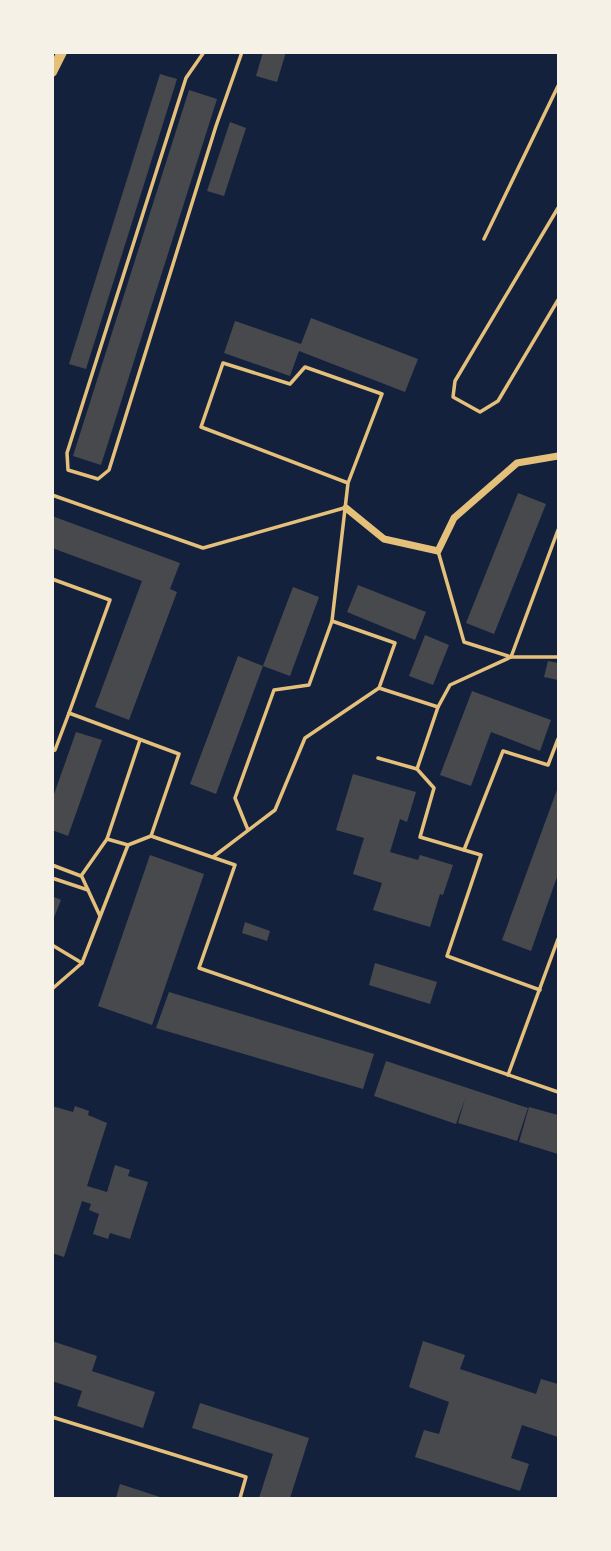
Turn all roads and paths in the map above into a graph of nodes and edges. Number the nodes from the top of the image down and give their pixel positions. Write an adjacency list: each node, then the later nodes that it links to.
1 (62, 52): 4 (main road)
2 (204, 52): 3 (lane)
3 (242, 52)
4 (52, 72)
5 (558, 86): 7 (lane)
6 (558, 208): 8 (lane)
7 (484, 239)
8 (558, 300)
9 (558, 456): 14 (street)
10 (348, 483): 10 (lane); 12 (lane)
11 (52, 495): 12 (lane)
12 (346, 508): 14 (street); 16 (lane)
13 (558, 530): 17 (lane)
14 (438, 551): 17 (lane)
15 (52, 579): 21 (lane)
16 (332, 621): 19 (lane); 27 (lane)
17 (510, 657): 18 (lane); 20 (lane)
18 (558, 657)
19 (379, 688): 20 (lane); 27 (lane)
20 (438, 707): 26 (lane)
21 (69, 713): 23 (lane); 24 (lane)
22 (558, 739): 31 (lane)
23 (140, 740): 28 (lane); 29 (lane)
24 (52, 751)
25 (378, 758): 26 (lane)
26 (417, 769): 31 (lane)
27 (248, 830): 32 (lane)
28 (151, 836): 30 (lane); 32 (lane)
29 (107, 839): 30 (lane); 34 (lane)
30 (128, 845): 37 (lane)
31 (464, 850): 42 (lane)
32 (213, 857): 43 (lane)
33 (52, 864): 34 (lane)
34 (81, 876): 36 (lane)
35 (52, 878): 36 (lane)
36 (88, 890): 37 (lane)
37 (100, 916): 40 (lane)
38 (558, 939): 42 (lane)
39 (52, 945): 40 (lane)
40 (82, 963): 41 (lane)
41 (52, 989)
42 (540, 990): 43 (lane)
43 (508, 1076): 44 (lane)
44 (558, 1092)
45 (52, 1417): 46 (lane)
46 (240, 1499)

